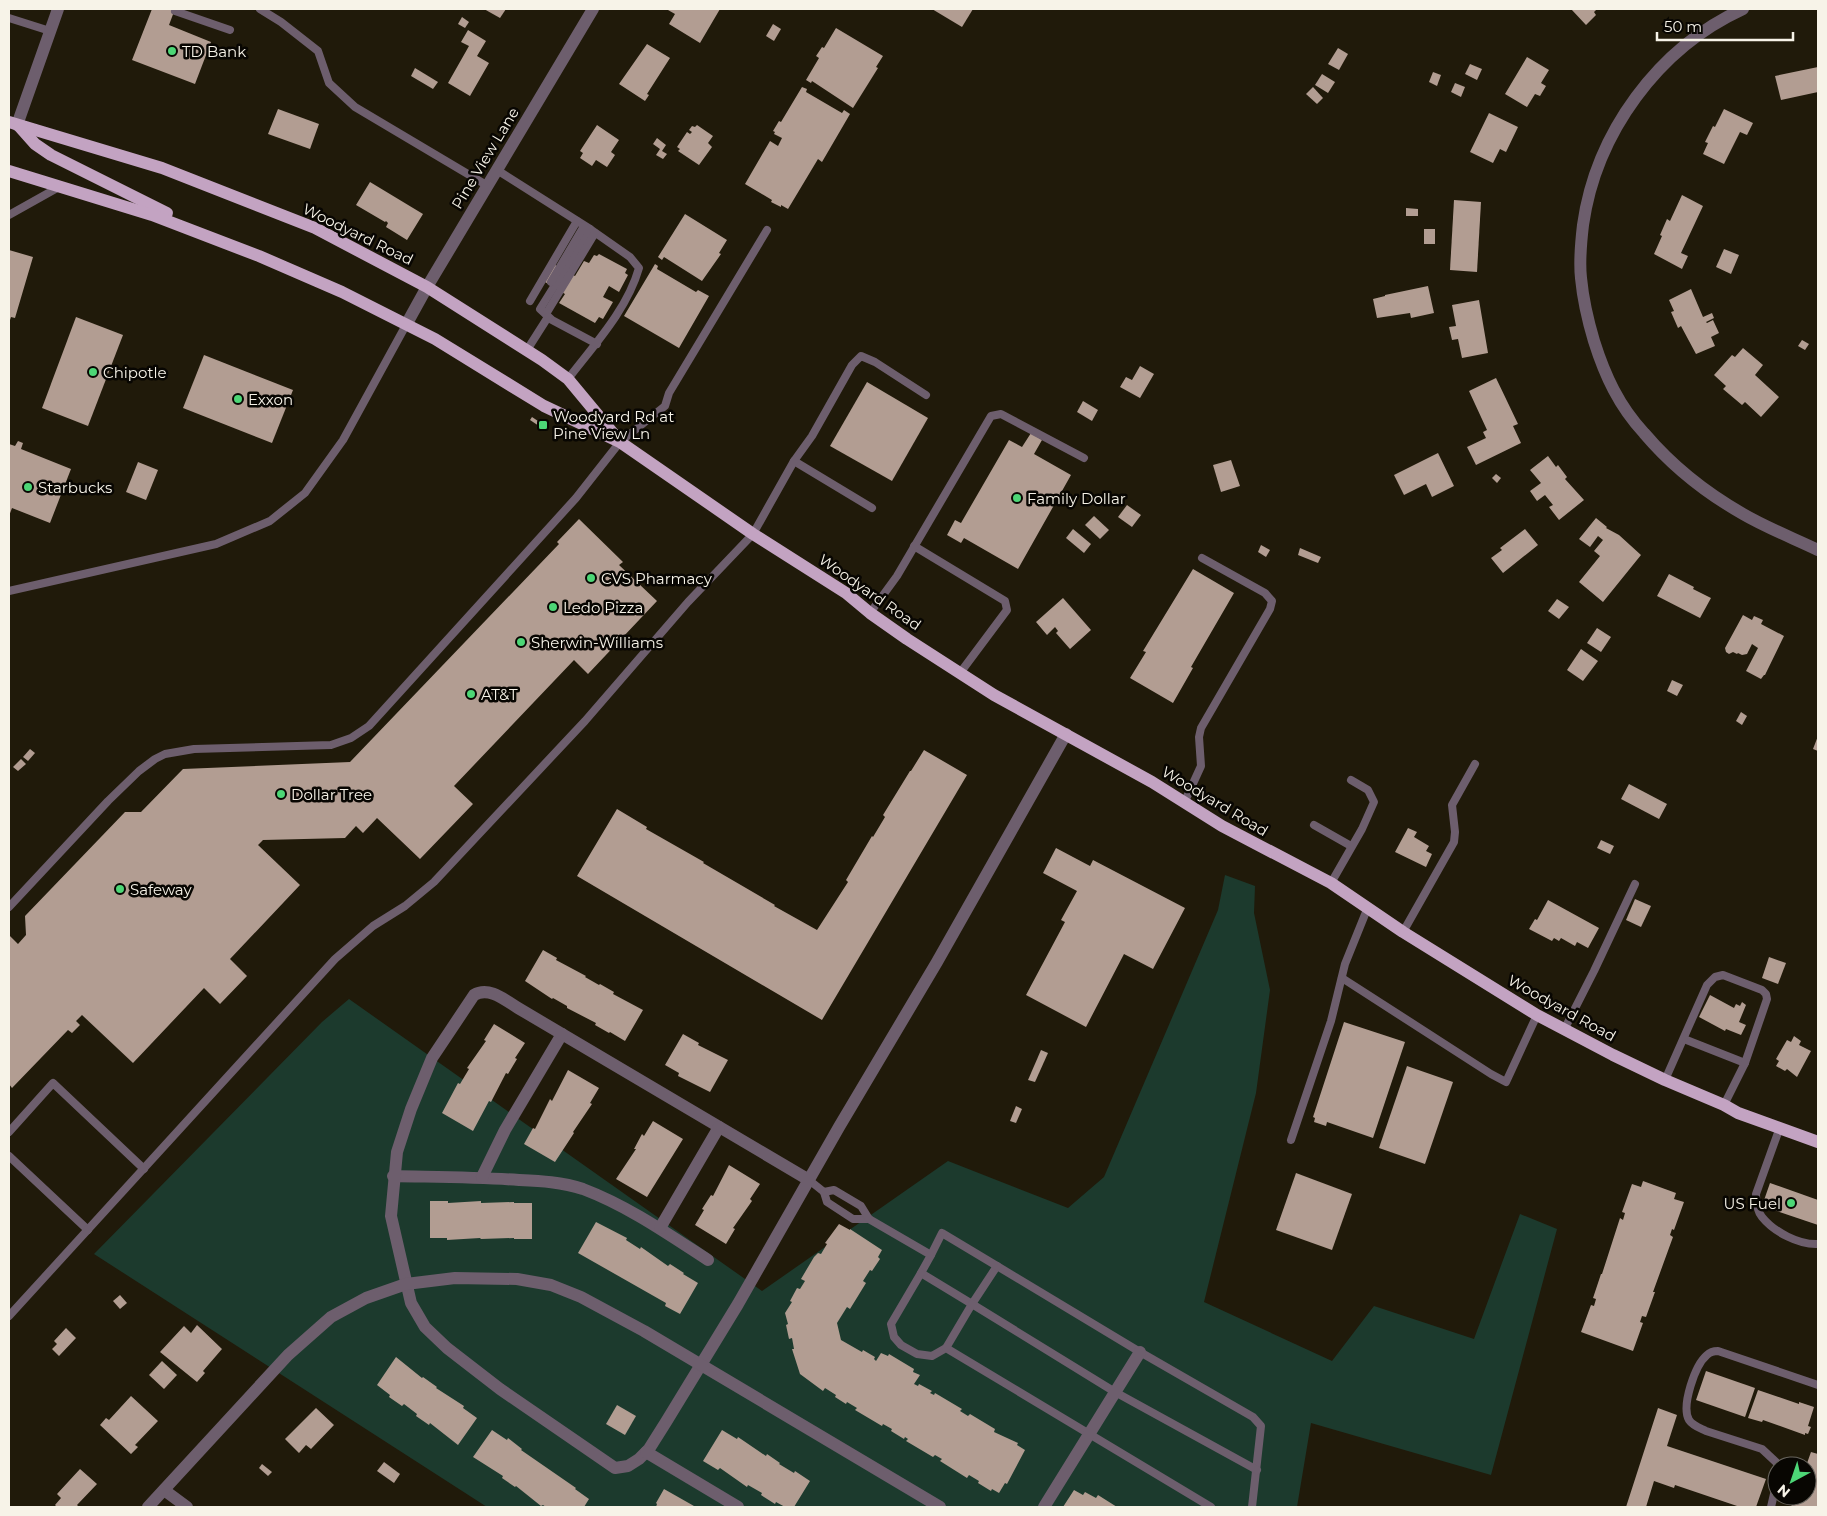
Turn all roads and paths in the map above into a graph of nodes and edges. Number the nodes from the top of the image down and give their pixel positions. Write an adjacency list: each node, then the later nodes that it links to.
1 (58, 9): 8 (street)
2 (260, 9): 12 (lane)
3 (593, 9): 10 (street, Pine View Lane)
4 (1743, 9): 32 (street)
5 (175, 11): 7 (lane)
6 (9, 18): 8 (lane)
7 (230, 30)
8 (50, 31): 9 (street)
9 (12, 126): 17 (main road); 18 (main road, Woodyard Road)
10 (497, 170): 12 (street, Pine View Lane); 15 (lane)
11 (9, 171): 13 (main road, Woodyard Road)
12 (488, 186): 18 (street, Pine View Lane)
13 (59, 187): 14 (lane); 17 (main road, Woodyard Road)
14 (9, 215)
15 (587, 228): 19 (lane); 20 (lane); 22 (lane)
16 (767, 230): 26 (lane)
17 (217, 240): 21 (main road, Woodyard Road)
18 (427, 286): 21 (street, Pine View Lane); 23 (main road, Woodyard Road)
19 (533, 303)
20 (547, 315): 22 (lane); 23 (lane)
21 (406, 325): 26 (main road, Woodyard Road); 34 (lane)
22 (597, 344): 24 (lane)
23 (527, 350): 24 (main road, Woodyard Road)
24 (568, 379): 26 (main road, Woodyard Road)
25 (926, 395): 28 (lane)
26 (620, 442): 30 (main road, Woodyard Road); 45 (lane)
27 (1084, 458): 31 (lane)
28 (794, 461): 29 (lane); 30 (lane)
29 (872, 508)
30 (753, 534): 35 (main road, Woodyard Road); 62 (lane)
31 (914, 546): 35 (lane); 36 (lane)
32 (1818, 550)
33 (1202, 558): 40 (lane)
34 (9, 591)
35 (870, 613): 36 (main road, Woodyard Road)
36 (960, 673): 37 (main road, Woodyard Road)
37 (1066, 734): 40 (main road, Woodyard Road); 65 (street)
38 (1475, 764): 47 (lane)
39 (1351, 780): 42 (lane)
40 (1185, 801): 43 (main road, Woodyard Road)
41 (1314, 825): 42 (lane)
42 (1351, 846): 43 (lane)
43 (1331, 883): 46 (main road, Woodyard Road)
44 (1635, 884): 50 (lane)
45 (9, 907)
46 (1368, 907): 47 (main road, Woodyard Road); 48 (lane)
47 (1403, 932): 49 (main road, Woodyard Road)
48 (1342, 978): 49 (lane); 59 (lane)
49 (1537, 1015): 50 (main road, Woodyard Road)
50 (1564, 1030): 54 (main road, Woodyard Road)
51 (562, 1034): 56 (street); 63 (street); 64 (street)
52 (1684, 1038): 53 (lane); 53 (lane); 54 (lane)
53 (1745, 1063): 55 (lane)
54 (1666, 1080): 55 (main road, Woodyard Road)
55 (1724, 1105): 57 (main road, Woodyard Road)
56 (719, 1126): 65 (street); 68 (street)
57 (1780, 1127): 60 (main road, Woodyard Road); 70 (lane)
58 (9, 1132): 62 (lane)
59 (1291, 1140)
60 (1818, 1142)
61 (9, 1156): 69 (lane)
62 (144, 1169): 69 (lane)
63 (393, 1176): 64 (street); 75 (street)
64 (482, 1177): 68 (street)
65 (809, 1180): 66 (lane); 80 (street)
66 (824, 1192): 67 (lane); 67 (lane)
67 (869, 1219): 71 (lane)
68 (660, 1228): 72 (street)
69 (88, 1230): 77 (lane)
70 (1818, 1244)
71 (932, 1255): 73 (lane); 74 (lane)
72 (708, 1260)
73 (997, 1266): 76 (lane); 79 (lane)
74 (921, 1273): 76 (lane); 78 (lane)
75 (406, 1284): 80 (street); 84 (street); 87 (street)
76 (972, 1304): 78 (lane); 82 (lane)
77 (9, 1316)
78 (946, 1348): 83 (lane)
79 (1140, 1352): 82 (street); 86 (lane)
80 (701, 1365): 84 (street); 91 (street)
81 (1818, 1384): 85 (lane)
82 (1114, 1392): 83 (street); 86 (lane)
83 (1089, 1434): 92 (street); 93 (lane)
84 (646, 1452): 88 (street)
85 (1770, 1456)
86 (1257, 1470): 94 (lane)
87 (164, 1490): 89 (street); 90 (street)
88 (730, 1505)
89 (148, 1507)
90 (187, 1507)
91 (940, 1507)
92 (1044, 1507)
93 (1211, 1507)
94 (1252, 1507)

